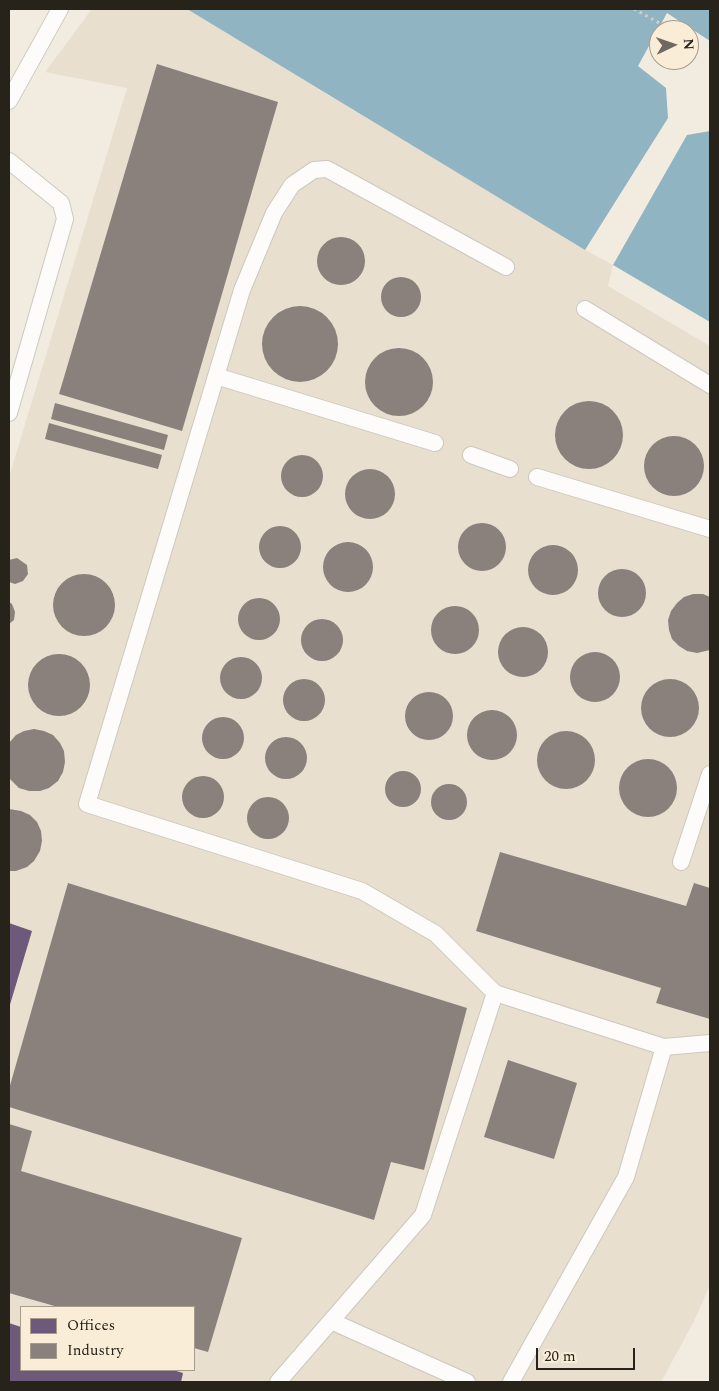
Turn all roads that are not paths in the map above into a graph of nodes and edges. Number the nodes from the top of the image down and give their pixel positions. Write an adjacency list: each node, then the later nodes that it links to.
1 (60, 9): 2 (lane)
2 (9, 101)
3 (9, 161): 8 (lane)
4 (506, 268): 6 (lane)
5 (585, 309): 7 (lane)
6 (216, 376): 9 (lane); 16 (lane)
7 (710, 385)
8 (9, 412)
9 (435, 443)
10 (471, 455): 11 (lane)
11 (510, 469)
12 (538, 477): 13 (lane)
13 (710, 529)
14 (710, 774): 15 (lane)
15 (681, 862)
16 (496, 993): 18 (lane); 19 (lane)
17 (710, 1043): 18 (lane)
18 (664, 1047): 22 (lane)
19 (331, 1321): 20 (lane); 21 (lane)
20 (278, 1382)
21 (467, 1382)
22 (511, 1382)

